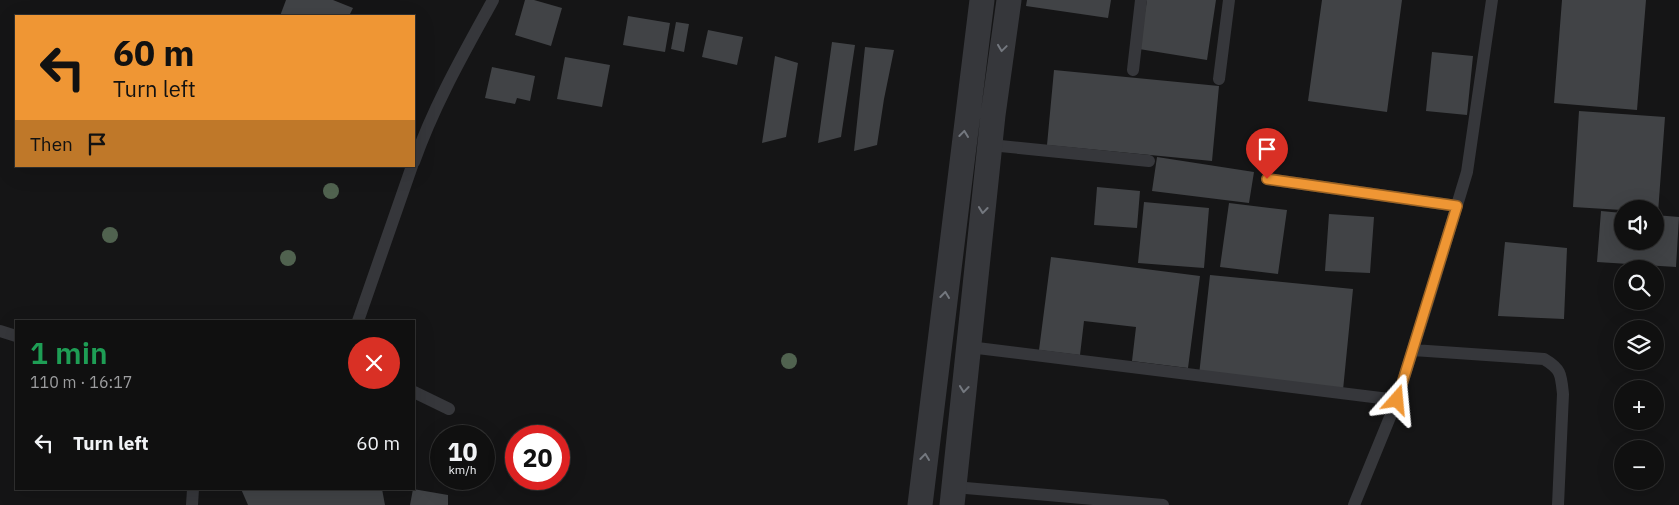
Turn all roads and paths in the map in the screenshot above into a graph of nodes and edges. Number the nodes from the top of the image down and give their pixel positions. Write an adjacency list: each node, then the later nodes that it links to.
1 (493, 0): 10 (lane)
2 (982, 0): 26 (street, one-way to 2)
3 (1009, 0): 9 (street, one-way to 9)
4 (1141, 0): 7 (lane)
5 (1229, 0): 8 (lane)
6 (1492, 0): 14 (lane)
7 (1133, 70)
8 (1219, 79)
9 (990, 145): 11 (lane); 18 (street, one-way to 18)
10 (415, 159)
11 (1149, 160)
12 (412, 167): 15 (lane)
13 (1267, 179): 14 (lane)
14 (1457, 206): 19 (lane)
15 (358, 320)
16 (0, 331): 17 (lane)
17 (15, 336)
18 (969, 347): 21 (lane); 24 (street, one-way to 24)
19 (1413, 350): 21 (lane); 29 (lane)
20 (415, 392): 22 (lane)
21 (1397, 400): 28 (lane)
22 (449, 409)
23 (193, 490): 25 (lane)
24 (953, 496): 27 (lane)
25 (192, 505)
26 (920, 505)
27 (1163, 505)
28 (1354, 505)
29 (1558, 505)

